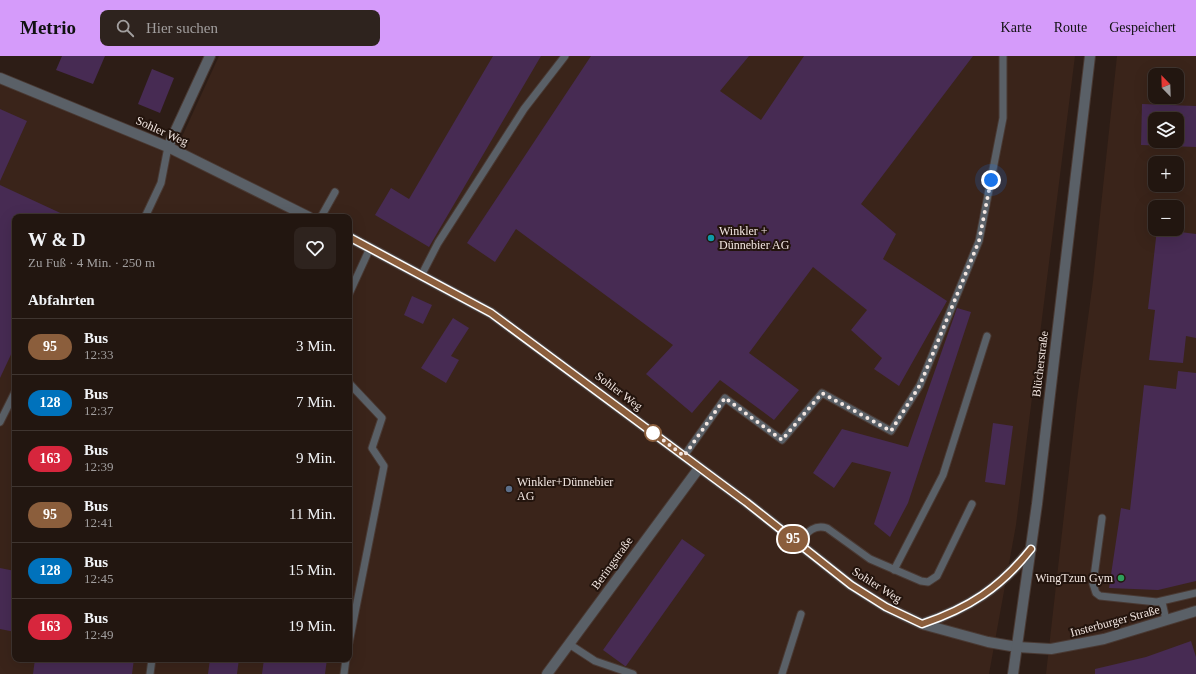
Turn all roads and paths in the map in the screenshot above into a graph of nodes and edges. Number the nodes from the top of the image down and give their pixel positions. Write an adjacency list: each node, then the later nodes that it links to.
1 (210, 56): 6 (street)
2 (565, 56): 13 (lane)
3 (1003, 56): 19 (lane)
4 (1090, 56): 24 (street, Blücherstraße)
5 (0, 78): 6 (street, Sohler Weg)
6 (168, 147): 8 (lane); 9 (street, Sohler Weg)
7 (335, 192): 10 (lane)
8 (146, 214)
9 (302, 214)
10 (324, 214)
11 (352, 239): 12 (street, Sohler Weg)
12 (370, 248): 13 (street, Sohler Weg); 14 (lane)
13 (421, 276): 19 (street, Sohler Weg)
14 (352, 287)
15 (987, 336): 25 (lane)
16 (352, 385): 32 (lane)
17 (12, 398): 18 (lane)
18 (0, 422)
19 (684, 456): 20 (street, Sohler Weg)
20 (699, 468): 23 (street, Sohler Weg); 33 (street, Beringstraße)
21 (972, 504): 25 (lane)
22 (1102, 518): 27 (lane)
23 (798, 543): 25 (lane); 31 (street, Sohler Weg)
24 (1031, 549): 31 (street); 34 (street, Blücherstraße)
25 (894, 570)
26 (1196, 593): 27 (lane)
27 (1162, 602): 30 (lane)
28 (1196, 611): 30 (street, Insterburger Straße)
29 (801, 614): 41 (lane)
30 (1166, 620): 34 (street, Insterburger Straße)
31 (922, 624): 34 (street, Sohler Weg)
32 (352, 629)
33 (569, 644): 39 (street, Beringstraße); 40 (lane)
34 (1017, 647): 42 (street, Blücherstraße)
35 (152, 662): 37 (lane)
36 (346, 662): 38 (lane)
37 (150, 674)
38 (344, 674)
39 (547, 674)
40 (633, 674)
41 (782, 674)
42 (1013, 674)

